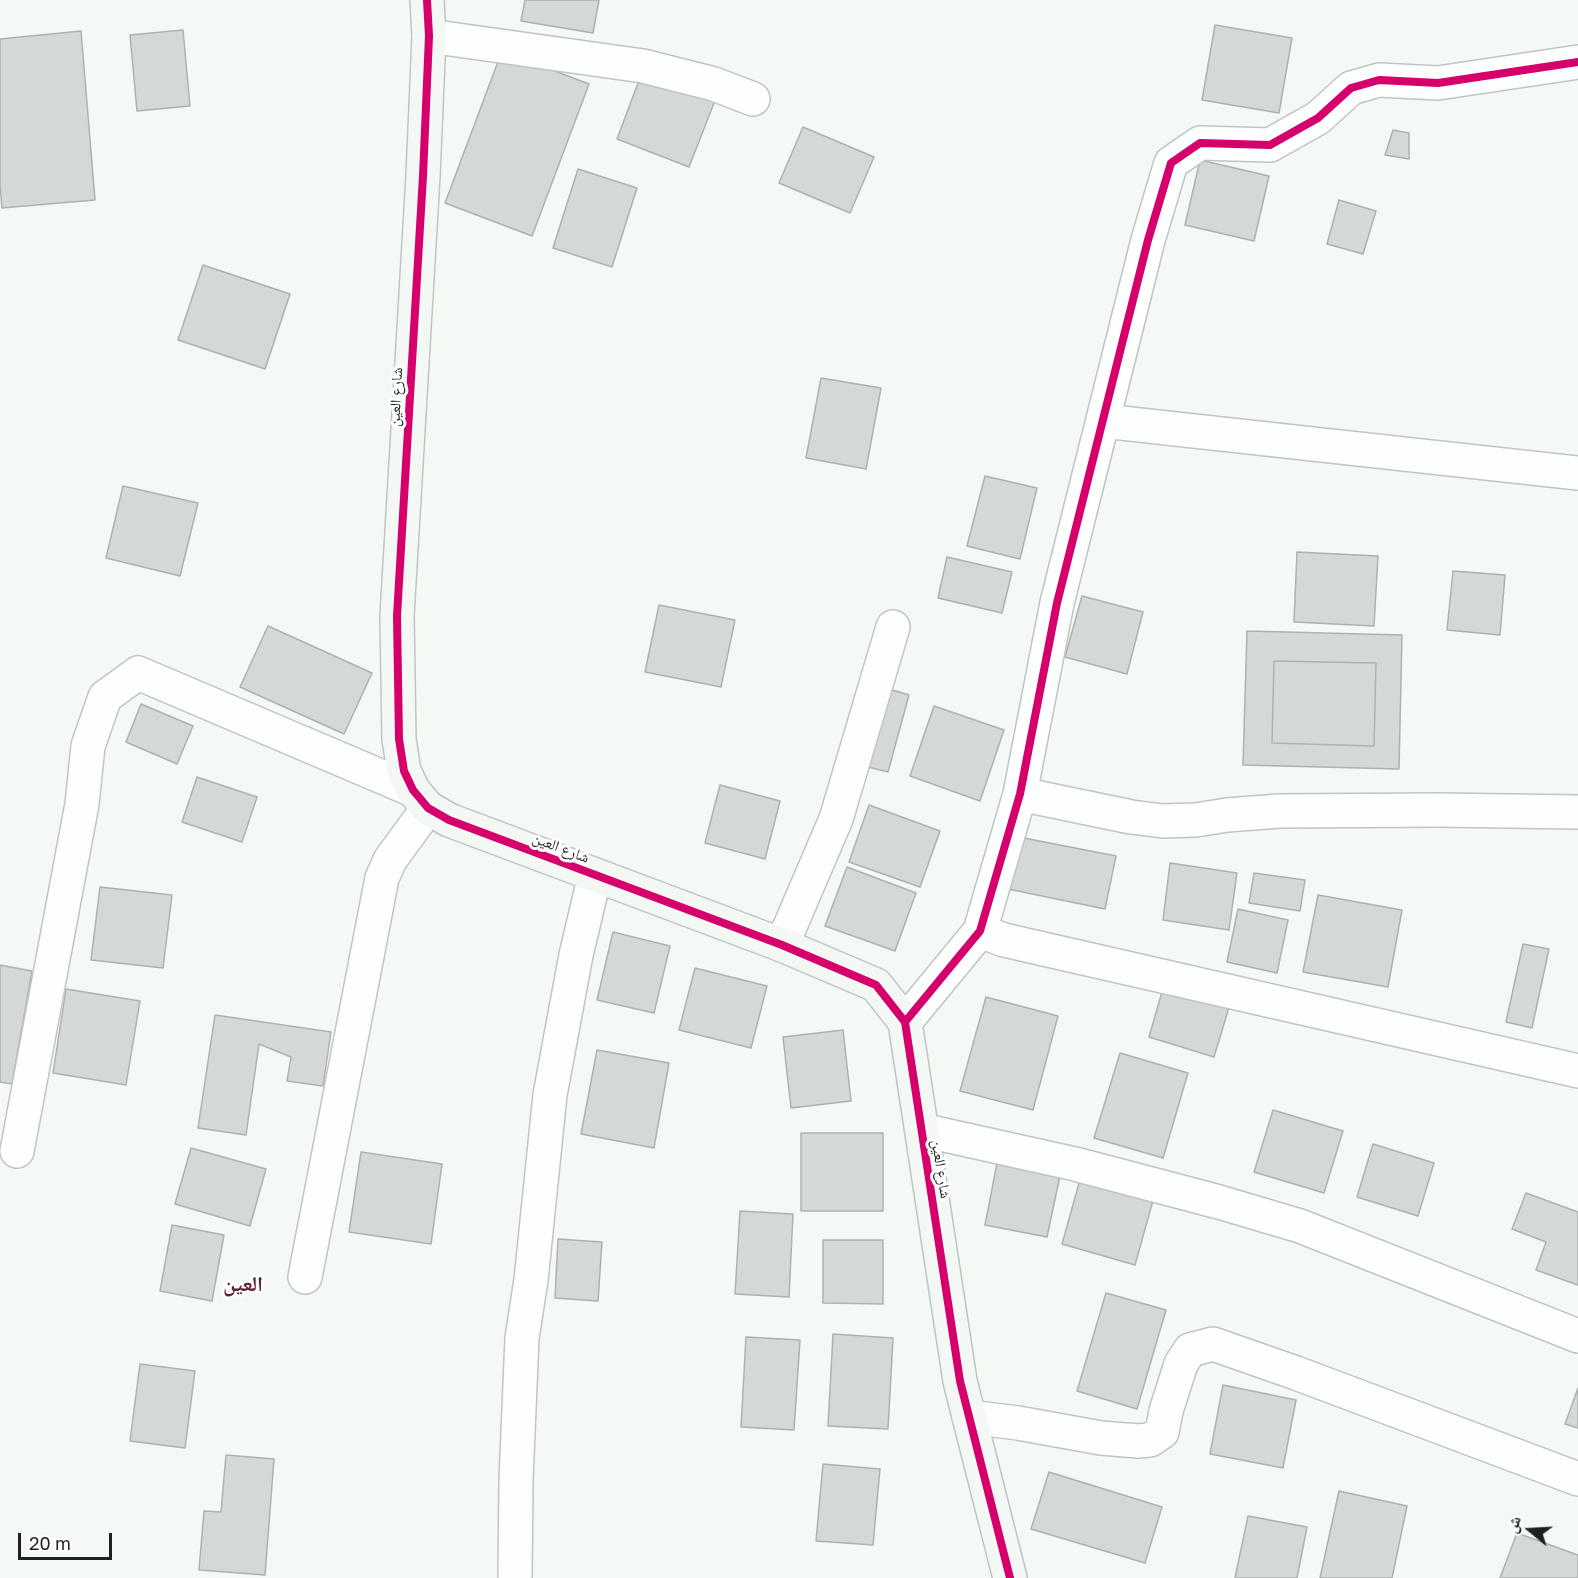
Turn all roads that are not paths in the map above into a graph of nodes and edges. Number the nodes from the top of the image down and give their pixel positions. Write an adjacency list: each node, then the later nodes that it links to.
1 (427, 0): 2 (street, شارع العين)
2 (429, 36): 4 (street); 9 (street, شارع العين)
3 (1578, 62): 5 (street)
4 (753, 99)
5 (1103, 421): 6 (street); 8 (street)
6 (1578, 473)
7 (893, 627): 13 (street)
8 (1020, 794): 10 (street); 12 (street)
9 (421, 799): 11 (street, شارع العين); 17 (street); 18 (street)
10 (1578, 812)
11 (595, 875): 13 (street, شارع العين); 22 (street)
12 (980, 931): 14 (street); 15 (street)
13 (782, 945): 14 (street, شارع العين)
14 (905, 1023): 16 (street, شارع العين)
15 (1578, 1071)
16 (922, 1130): 19 (street); 20 (street, شارع العين)
17 (17, 1151)
18 (305, 1277)
19 (1578, 1336)
20 (969, 1417): 21 (street); 23 (street, شارع العين)
21 (1578, 1479)
22 (515, 1578)
23 (1010, 1578)

